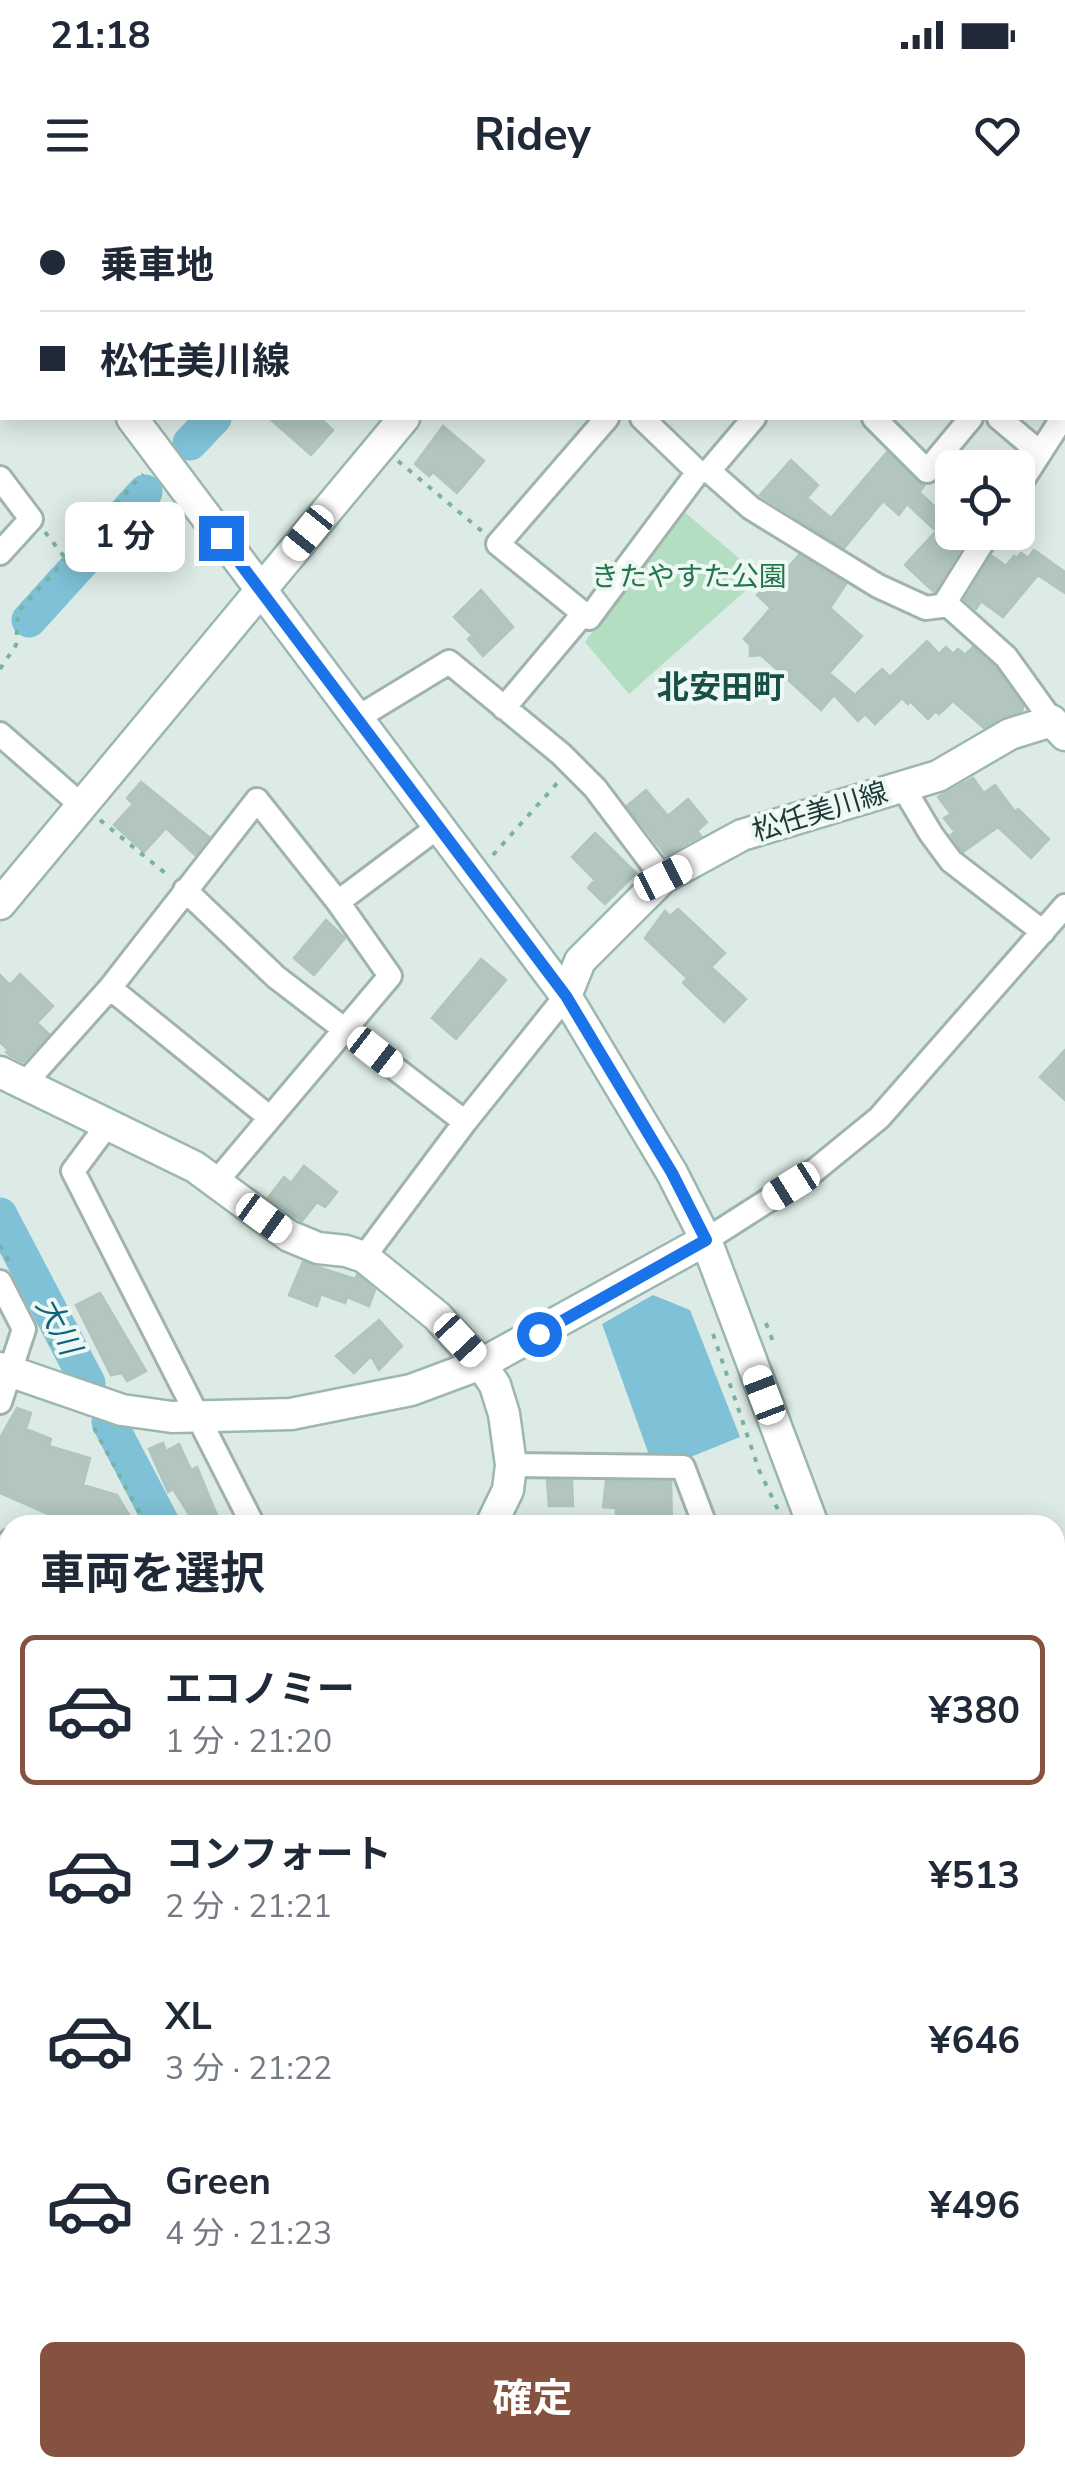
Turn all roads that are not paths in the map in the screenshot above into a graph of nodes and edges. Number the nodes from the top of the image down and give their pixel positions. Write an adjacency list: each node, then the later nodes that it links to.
1 (133, 420): 16 (street)
2 (402, 420): 16 (street)
3 (606, 420): 18 (street)
4 (644, 420): 12 (street)
5 (752, 420): 12 (street)
6 (882, 420): 7 (street)
7 (969, 420)
8 (1001, 420): 10 (street)
9 (1061, 420): 10 (street)
10 (1039, 452): 11 (street)
11 (1035, 458)
12 (703, 472): 17 (street); 18 (street)
13 (0, 478): 15 (street)
14 (978, 550): 17 (street)
15 (0, 553)
16 (260, 591): 20 (street); 24 (street)
17 (943, 606): 21 (street)
18 (583, 614): 19 (street)
19 (504, 708): 20 (street); 26 (street)
20 (356, 718): 25 (street)
21 (1059, 728): 23 (street, 松任美川線)
22 (0, 734): 24 (street)
23 (903, 787): 26 (street, 松任美川線); 31 (street)
24 (80, 805): 29 (street)
25 (438, 828): 28 (street); 33 (street)
26 (663, 878): 33 (street, 松任美川線)
27 (185, 890): 28 (street); 32 (street); 34 (street)
28 (338, 902): 34 (street)
29 (0, 904)
30 (1065, 906): 31 (street)
31 (1043, 932): 40 (street)
32 (110, 988): 35 (street); 36 (street)
33 (566, 996): 37 (street); 40 (street)
34 (346, 1028): 36 (street); 37 (street)
35 (13, 1077): 38 (street)
36 (269, 1117): 39 (street)
37 (465, 1122): 41 (street)
38 (108, 1124): 39 (street); 46 (street)
39 (216, 1182): 41 (street)
40 (706, 1240): 43 (street); 51 (street)
41 (364, 1257): 43 (street)
42 (0, 1282): 44 (street)
43 (482, 1364): 46 (street); 47 (street)
44 (6, 1370): 45 (street); 46 (street)
45 (0, 1402)
46 (199, 1416): 48 (street)
47 (511, 1465): 49 (street); 50 (street)
48 (248, 1515)
49 (496, 1515)
50 (701, 1515)
51 (809, 1515)

